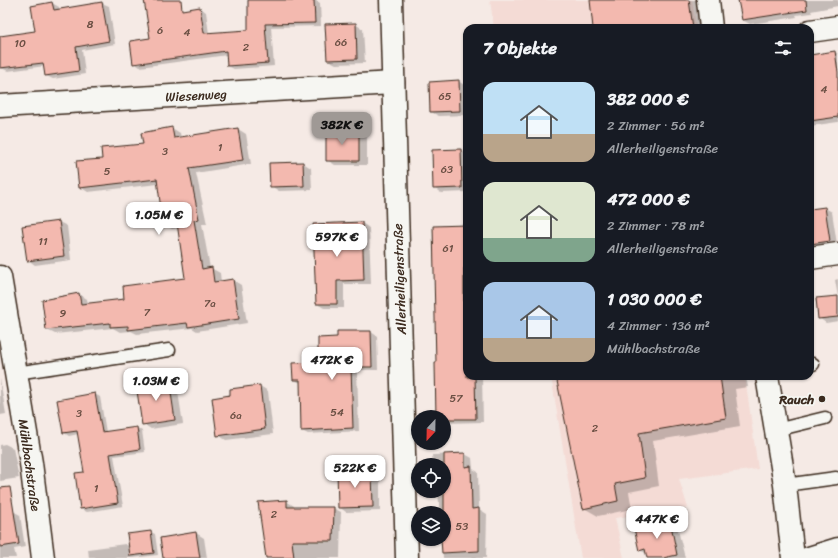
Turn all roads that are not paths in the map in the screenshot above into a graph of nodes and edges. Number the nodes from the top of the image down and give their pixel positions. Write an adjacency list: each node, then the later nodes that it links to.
1 (391, 0): 6 (street, Allerheiligenstraße)
2 (708, 0): 3 (street)
3 (711, 24)
4 (838, 27): 5 (street)
5 (814, 30)
6 (393, 83): 7 (street, Wiesenweg); 20 (street, Allerheiligenstraße)
7 (0, 106)
8 (838, 254): 9 (street)
9 (814, 257)
10 (0, 277): 12 (street, Mühlbachstraße)
11 (169, 350): 12 (lane)
12 (16, 372): 19 (street, Mühlbachstraße)
13 (768, 380): 15 (street)
14 (825, 418): 15 (lane)
15 (776, 430): 17 (street)
16 (836, 478): 17 (lane)
17 (785, 486): 21 (street)
18 (838, 549): 22 (street)
19 (43, 558)
20 (407, 558)
21 (793, 558)
22 (809, 558)

